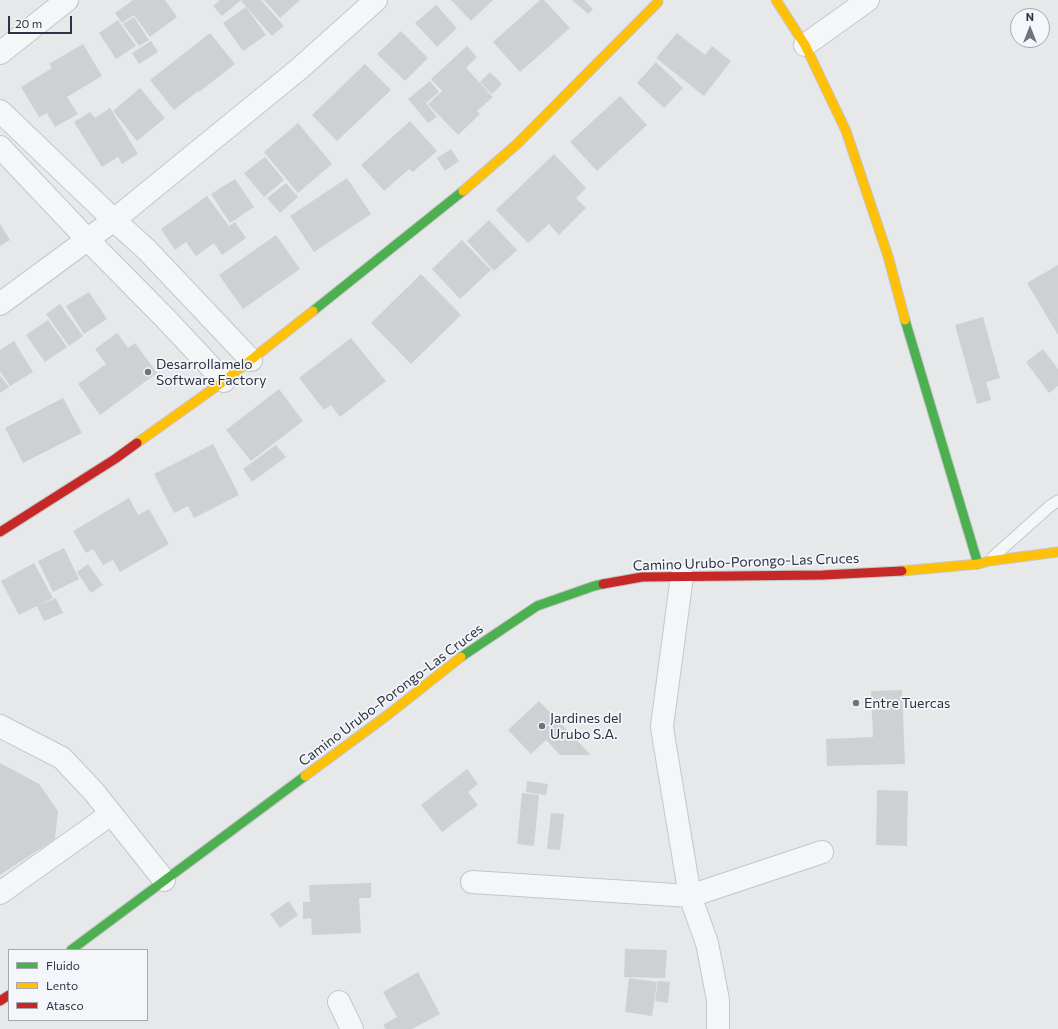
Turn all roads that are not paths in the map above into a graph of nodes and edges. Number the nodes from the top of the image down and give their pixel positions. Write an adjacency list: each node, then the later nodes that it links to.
1 (67, 0): 7 (street)
2 (376, 0): 10 (street)
3 (776, 0): 6 (street)
4 (868, 0): 6 (street)
5 (658, 2): 13 (street)
6 (805, 45): 18 (street)
7 (0, 52)
8 (0, 111): 10 (street)
9 (0, 147): 11 (street)
10 (114, 220): 11 (street); 13 (street)
11 (87, 239): 12 (street); 14 (street)
12 (0, 304)
13 (251, 360): 14 (street)
14 (224, 381): 16 (street)
15 (1058, 501): 18 (lane)
16 (0, 532)
17 (1058, 552): 18 (street, Camino Urubo-Porongo-Las Cruces)
18 (984, 562): 19 (street, Camino Urubo-Porongo-Las Cruces)
19 (682, 576): 23 (street, Camino Urubo-Porongo-Las Cruces); 26 (street)
20 (0, 726): 21 (street)
21 (111, 814): 23 (street); 25 (street)
22 (822, 852): 26 (street)
23 (164, 880): 27 (street, Camino Urubo-Porongo-Las Cruces)
24 (472, 882): 26 (street)
25 (0, 893)
26 (690, 896): 30 (street)
27 (72, 949)
28 (339, 1002): 29 (street)
29 (352, 1029)
30 (718, 1029)

